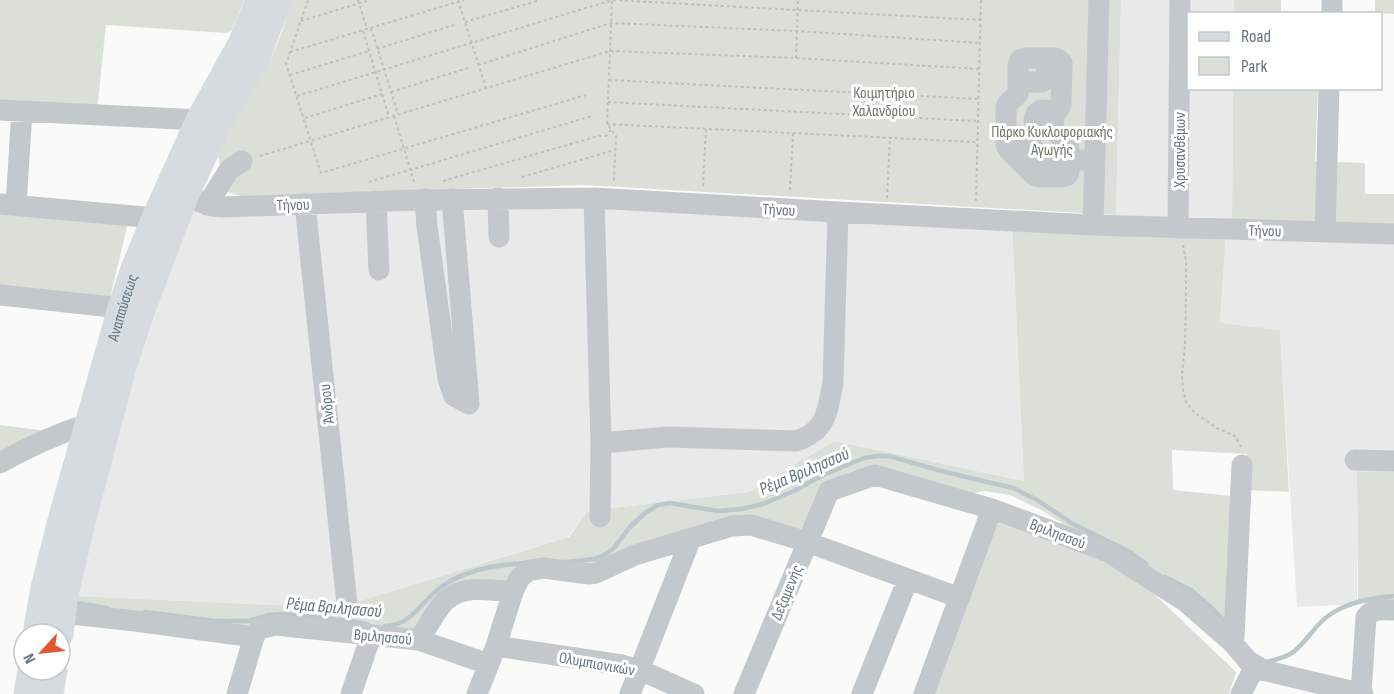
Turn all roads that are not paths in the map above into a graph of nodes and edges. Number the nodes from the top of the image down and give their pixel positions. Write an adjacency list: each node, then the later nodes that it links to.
1 (259, 0): 9 (main road, Αναπαύσεως)
2 (279, 0): 17 (main road, Αναπαύσεως)
3 (1099, 0): 13 (street)
4 (1180, 0): 25 (street, Χρυσανθέμων)
5 (1018, 88): 10 (street); 10 (street); 10 (street)
6 (1329, 90): 26 (street)
7 (0, 110): 8 (street)
8 (22, 111): 9 (street); 20 (street)
9 (199, 120): 17 (main road, Αναπαύσεως)
10 (1036, 130): 11 (street); 11 (street)
11 (1069, 160): 13 (street)
12 (242, 161): 17 (street)
13 (1094, 161): 24 (street)
14 (417, 189): 15 (street, Τήνου); 15 (street); 16 (street, Τήνου)
15 (448, 190): 18 (street, Τήνου)
16 (372, 191): 21 (street, Τήνου); 29 (street)
17 (187, 197): 21 (street, Τήνου); 23 (main road, Αναπαύσεως); 32 (main road, Αναπαύσεως)
18 (498, 198): 19 (street, Τήνου); 28 (street)
19 (594, 198): 22 (street, Τήνου); 33 (street)
20 (8, 204): 23 (street)
21 (305, 204): 46 (street, Άνδρου)
22 (838, 212): 24 (street, Τήνου); 33 (street)
23 (155, 218): 31 (main road, Αναπαύσεως)
24 (1093, 225): 25 (street, Τήνου)
25 (1178, 228): 26 (street, Τήνου)
26 (1325, 232): 27 (street, Τήνου)
27 (1394, 234)
28 (500, 237)
29 (379, 270)
30 (0, 294): 31 (street)
31 (121, 308): 32 (main road, Αναπαύσεως)
32 (102, 434): 36 (street); 48 (main road, Αναπαύσεως); 49 (main road, Αναπαύσεως)
33 (602, 443): 40 (street)
34 (1355, 460): 35 (street)
35 (1394, 461)
36 (0, 463)
37 (1242, 465): 51 (street)
38 (829, 491): 39 (street, Βριλησσού); 42 (street, Δεξαμενής)
39 (992, 508): 45 (street); 51 (street, Βριλησσού)
40 (600, 517)
41 (691, 538): 42 (street); 44 (street); 56 (street)
42 (807, 542): 43 (street); 62 (street, Δεξαμενής)
43 (908, 579): 45 (street); 63 (street)
44 (513, 592): 54 (street, Βριλησσού); 57 (street)
45 (960, 598): 64 (street)
46 (347, 604)
47 (1394, 610): 66 (street)
48 (39, 622)
49 (61, 622)
50 (72, 624): 53 (street)
51 (1233, 634): 55 (street, Βριλησσού)
52 (371, 636): 53 (street, Βριλησσού); 54 (street, Βριλησσού); 59 (street)
53 (254, 637): 58 (street)
54 (419, 640): 57 (street, Ολυμπιονικών)
55 (1254, 668): 65 (street); 66 (street)
56 (640, 670): 57 (street, Ολυμπιονικών); 60 (street); 61 (street, Ολυμπιονικών)
57 (486, 672)
58 (237, 694)
59 (351, 694)
60 (630, 694)
61 (694, 694)
62 (744, 694)
63 (862, 694)
64 (924, 694)
65 (1241, 694)
66 (1362, 694)

